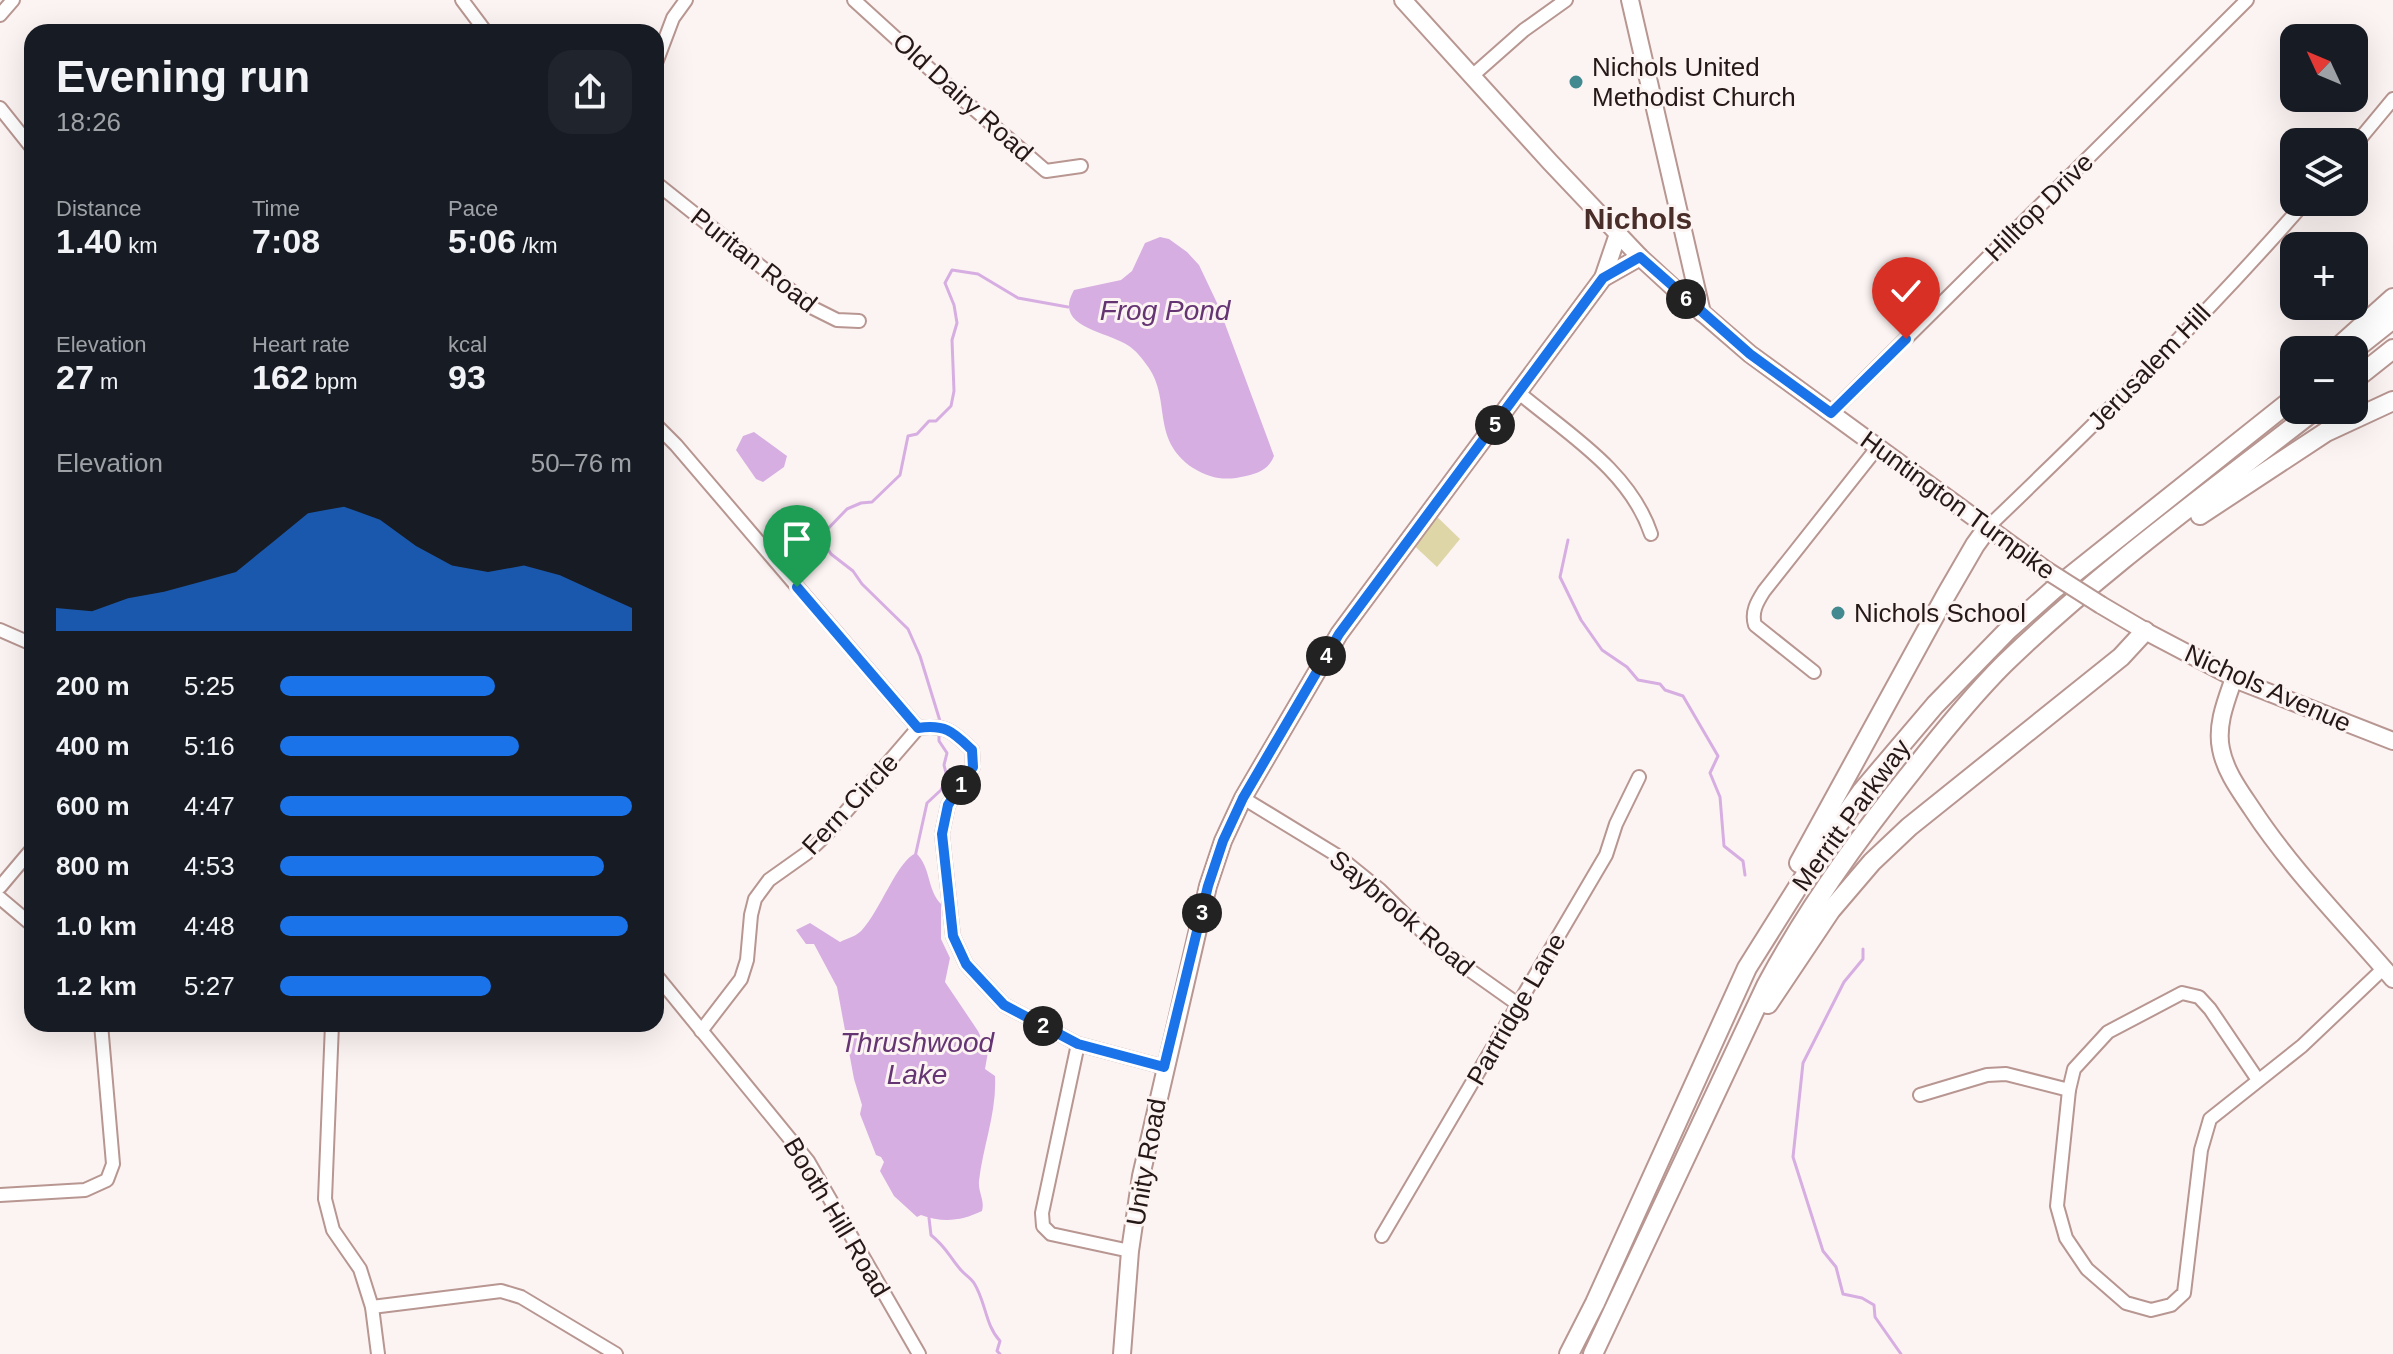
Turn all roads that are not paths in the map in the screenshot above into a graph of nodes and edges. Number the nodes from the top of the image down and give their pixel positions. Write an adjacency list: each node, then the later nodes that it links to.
1 (13, 0): 9 (street)
2 (462, 0): 10 (street)
3 (686, 0): 11 (street)
4 (854, 0): 17 (street, Old Dairy Road)
5 (1403, 0): 12 (main road, Huntington Turnpike)
6 (1566, 0): 12 (street)
7 (1630, 0): 24 (main road)
8 (2247, 0): 35 (street, Hilltop Drive)
9 (0, 15)
10 (480, 24)
11 (664, 42)
12 (1472, 76): 20 (main road, Huntington Turnpike)
13 (2393, 99): 15 (street)
14 (0, 108): 16 (street)
15 (2368, 129)
16 (24, 138)
17 (1081, 166)
18 (664, 189): 26 (street, Puritan Road)
19 (2293, 216): 40 (street, Jerusalem Hill)
20 (1618, 234): 21 (main road, Huntington Turnpike); 22 (main road, Unity Road)
21 (1640, 257): 22 (main road, Unity Road); 24 (main road, Huntington Turnpike)
22 (1603, 278): 31 (main road, Unity Road)
23 (2393, 298): 27 (highway)
24 (1702, 313): 35 (main road, Huntington Turnpike)
25 (2393, 319): 28 (highway)
26 (859, 321)
27 (2351, 336)
28 (2368, 339)
29 (2393, 349): 30 (highway)
30 (2368, 369)
31 (1519, 393): 41 (street); 51 (main road, Unity Road)
32 (2280, 398): 39 (highway)
33 (2393, 401): 42 (highway)
34 (2280, 409): 39 (highway, Merritt Parkway)
35 (1831, 413): 38 (main road, Huntington Turnpike)
36 (2297, 424): 42 (highway, Merritt Parkway)
37 (664, 433): 48 (street)
38 (1877, 448): 40 (main road, Huntington Turnpike); 46 (street)
39 (2152, 510): 56 (highway, Merritt Parkway)
40 (1988, 527): 44 (main road, Huntington Turnpike, bridge); 56 (highway)
41 (1651, 534)
42 (2129, 557): 65 (highway, Merritt Parkway)
43 (0, 630): 45 (street)
44 (2145, 631): 47 (main road, Nichols Avenue); 65 (highway)
45 (24, 640)
46 (1814, 672)
47 (2234, 678): 49 (main road, Nichols Avenue); 57 (main road)
48 (918, 728): 60 (street, Fern Circle); 63 (street, Fern Circle)
49 (2393, 741)
50 (1639, 777): 59 (street, Partridge Lane)
51 (1243, 798): 59 (street, Saybrook Road); 64 (main road, Unity Road)
52 (24, 858): 53 (street)
53 (0, 887)
54 (0, 898): 55 (street)
55 (24, 918)
56 (1747, 968): 77 (highway, Merritt Parkway)
57 (2389, 974): 66 (street)
58 (664, 985): 60 (street, Booth Hill Road)
59 (1519, 1005): 70 (street, Partridge Lane)
60 (701, 1031): 75 (street, Booth Hill Road)
61 (102, 1032): 69 (street)
62 (332, 1032): 72 (street)
63 (1078, 1044): 64 (street, Fern Circle); 71 (street)
64 (1164, 1067): 71 (main road, Unity Road)
65 (1729, 1068): 78 (highway, Merritt Parkway)
66 (2258, 1080): 67 (street); 67 (street)
67 (2069, 1090): 68 (street)
68 (1920, 1095)
69 (0, 1195)
70 (1382, 1236)
71 (1130, 1251): 76 (main road, Unity Road)
72 (372, 1307): 73 (street); 74 (street)
73 (378, 1354)
74 (616, 1354)
75 (919, 1354)
76 (1122, 1354)
77 (1569, 1354)
78 (1593, 1354)

